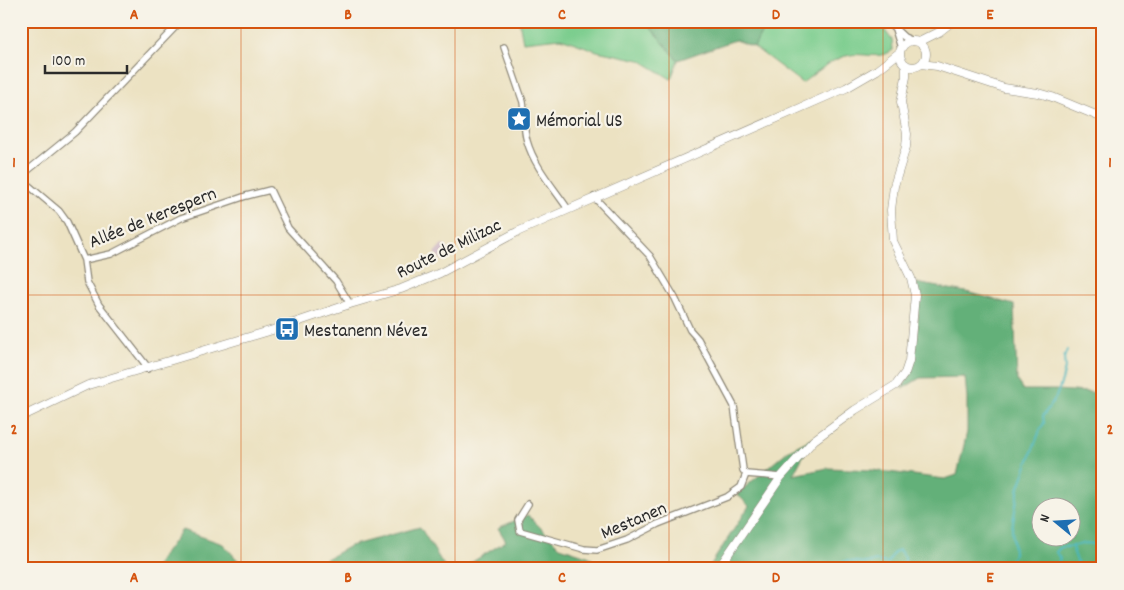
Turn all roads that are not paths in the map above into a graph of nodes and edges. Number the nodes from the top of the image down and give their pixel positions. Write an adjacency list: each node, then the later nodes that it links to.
1 (26, 21): 6 (street)
2 (180, 21): 18 (street)
3 (887, 21): 5 (street)
4 (953, 21): 7 (main road)
5 (895, 29): 8 (street); 10 (street)
6 (21, 32)
7 (939, 32): 8 (main road); 11 (main road)
8 (915, 41): 10 (main road); 11 (main road)
9 (504, 47): 20 (street)
10 (900, 50): 12 (main road); 15 (main road, Route de Milizac)
11 (926, 51): 13 (main road); 14 (main road)
12 (905, 64): 13 (main road); 15 (main road, Route de Milizac); 16 (main road)
13 (919, 65): 14 (main road); 16 (main road)
14 (937, 66): 17 (main road)
15 (876, 70): 19 (main road, Route de Milizac)
16 (902, 93): 26 (main road)
17 (1103, 118)
18 (21, 178): 21 (street)
19 (594, 197): 20 (main road, Route de Milizac); 25 (street)
20 (568, 209): 22 (main road, Route de Milizac)
21 (84, 260): 22 (street, Allée de Kerespern); 23 (street)
22 (350, 304): 23 (main road, Route de Milizac)
23 (147, 369): 24 (main road, Route de Milizac)
24 (21, 417)
25 (746, 474): 26 (street); 27 (street, Mestanen)
26 (781, 477): 28 (main road)
27 (528, 504)
28 (718, 569)

